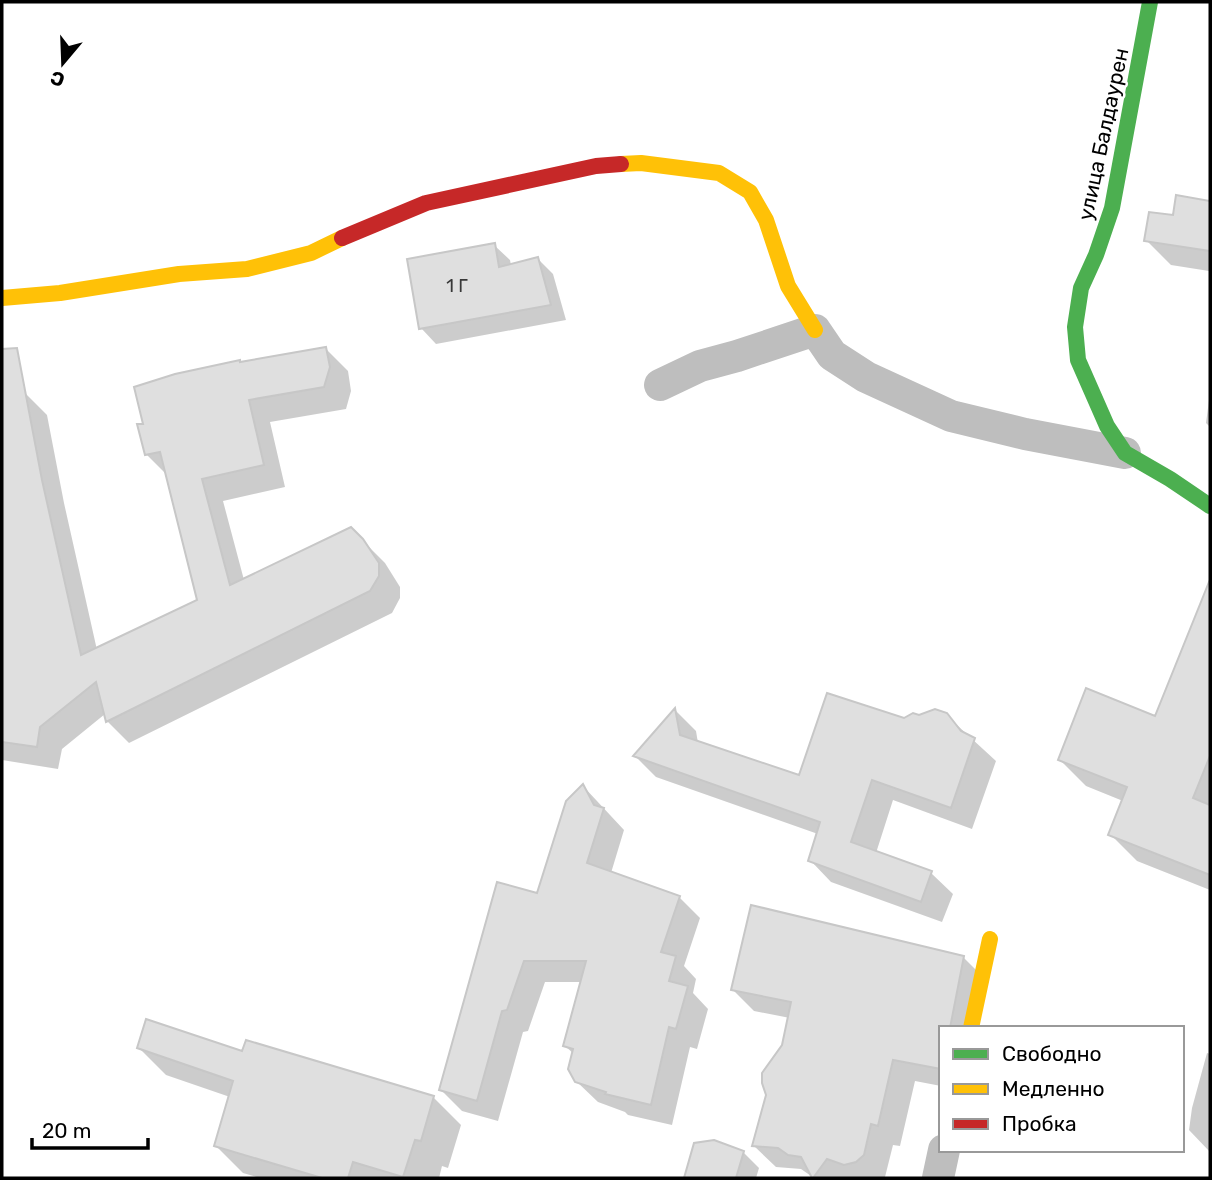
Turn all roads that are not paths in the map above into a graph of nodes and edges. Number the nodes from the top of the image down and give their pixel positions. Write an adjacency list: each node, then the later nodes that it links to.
1 (1150, 2): 5 (street, улица Балдаурен)
2 (2, 298): 3 (street)
3 (815, 330): 4 (street); 5 (street)
4 (660, 385)
5 (1125, 453): 6 (street, улица Балдаурен)
6 (1210, 506)
7 (990, 939): 8 (street)
8 (971, 1026)
9 (944, 1152): 10 (street)
10 (938, 1178)

